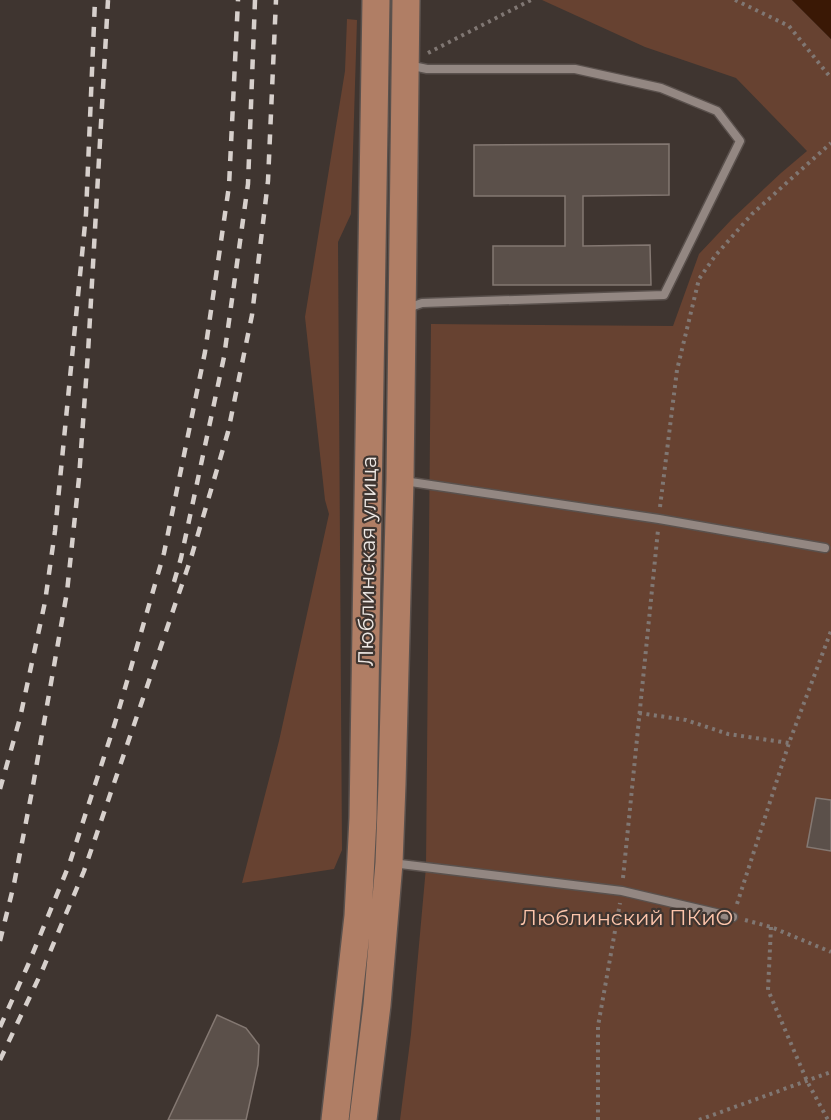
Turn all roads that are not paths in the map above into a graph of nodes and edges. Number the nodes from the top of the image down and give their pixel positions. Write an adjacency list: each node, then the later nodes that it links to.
1 (376, 0): 9 (main road, Люблинская улица)
2 (406, 0): 3 (main road, Люблинская улица)
3 (416, 59): 4 (main road, Люблинская улица); 4 (lane)
4 (402, 310): 5 (main road, Люблинская улица)
5 (400, 480): 6 (lane); 7 (main road, Люблинская улица)
6 (825, 548)
7 (388, 863): 8 (lane); 10 (main road, Люблинская улица)
8 (733, 917)
9 (335, 1120)
10 (363, 1120)

